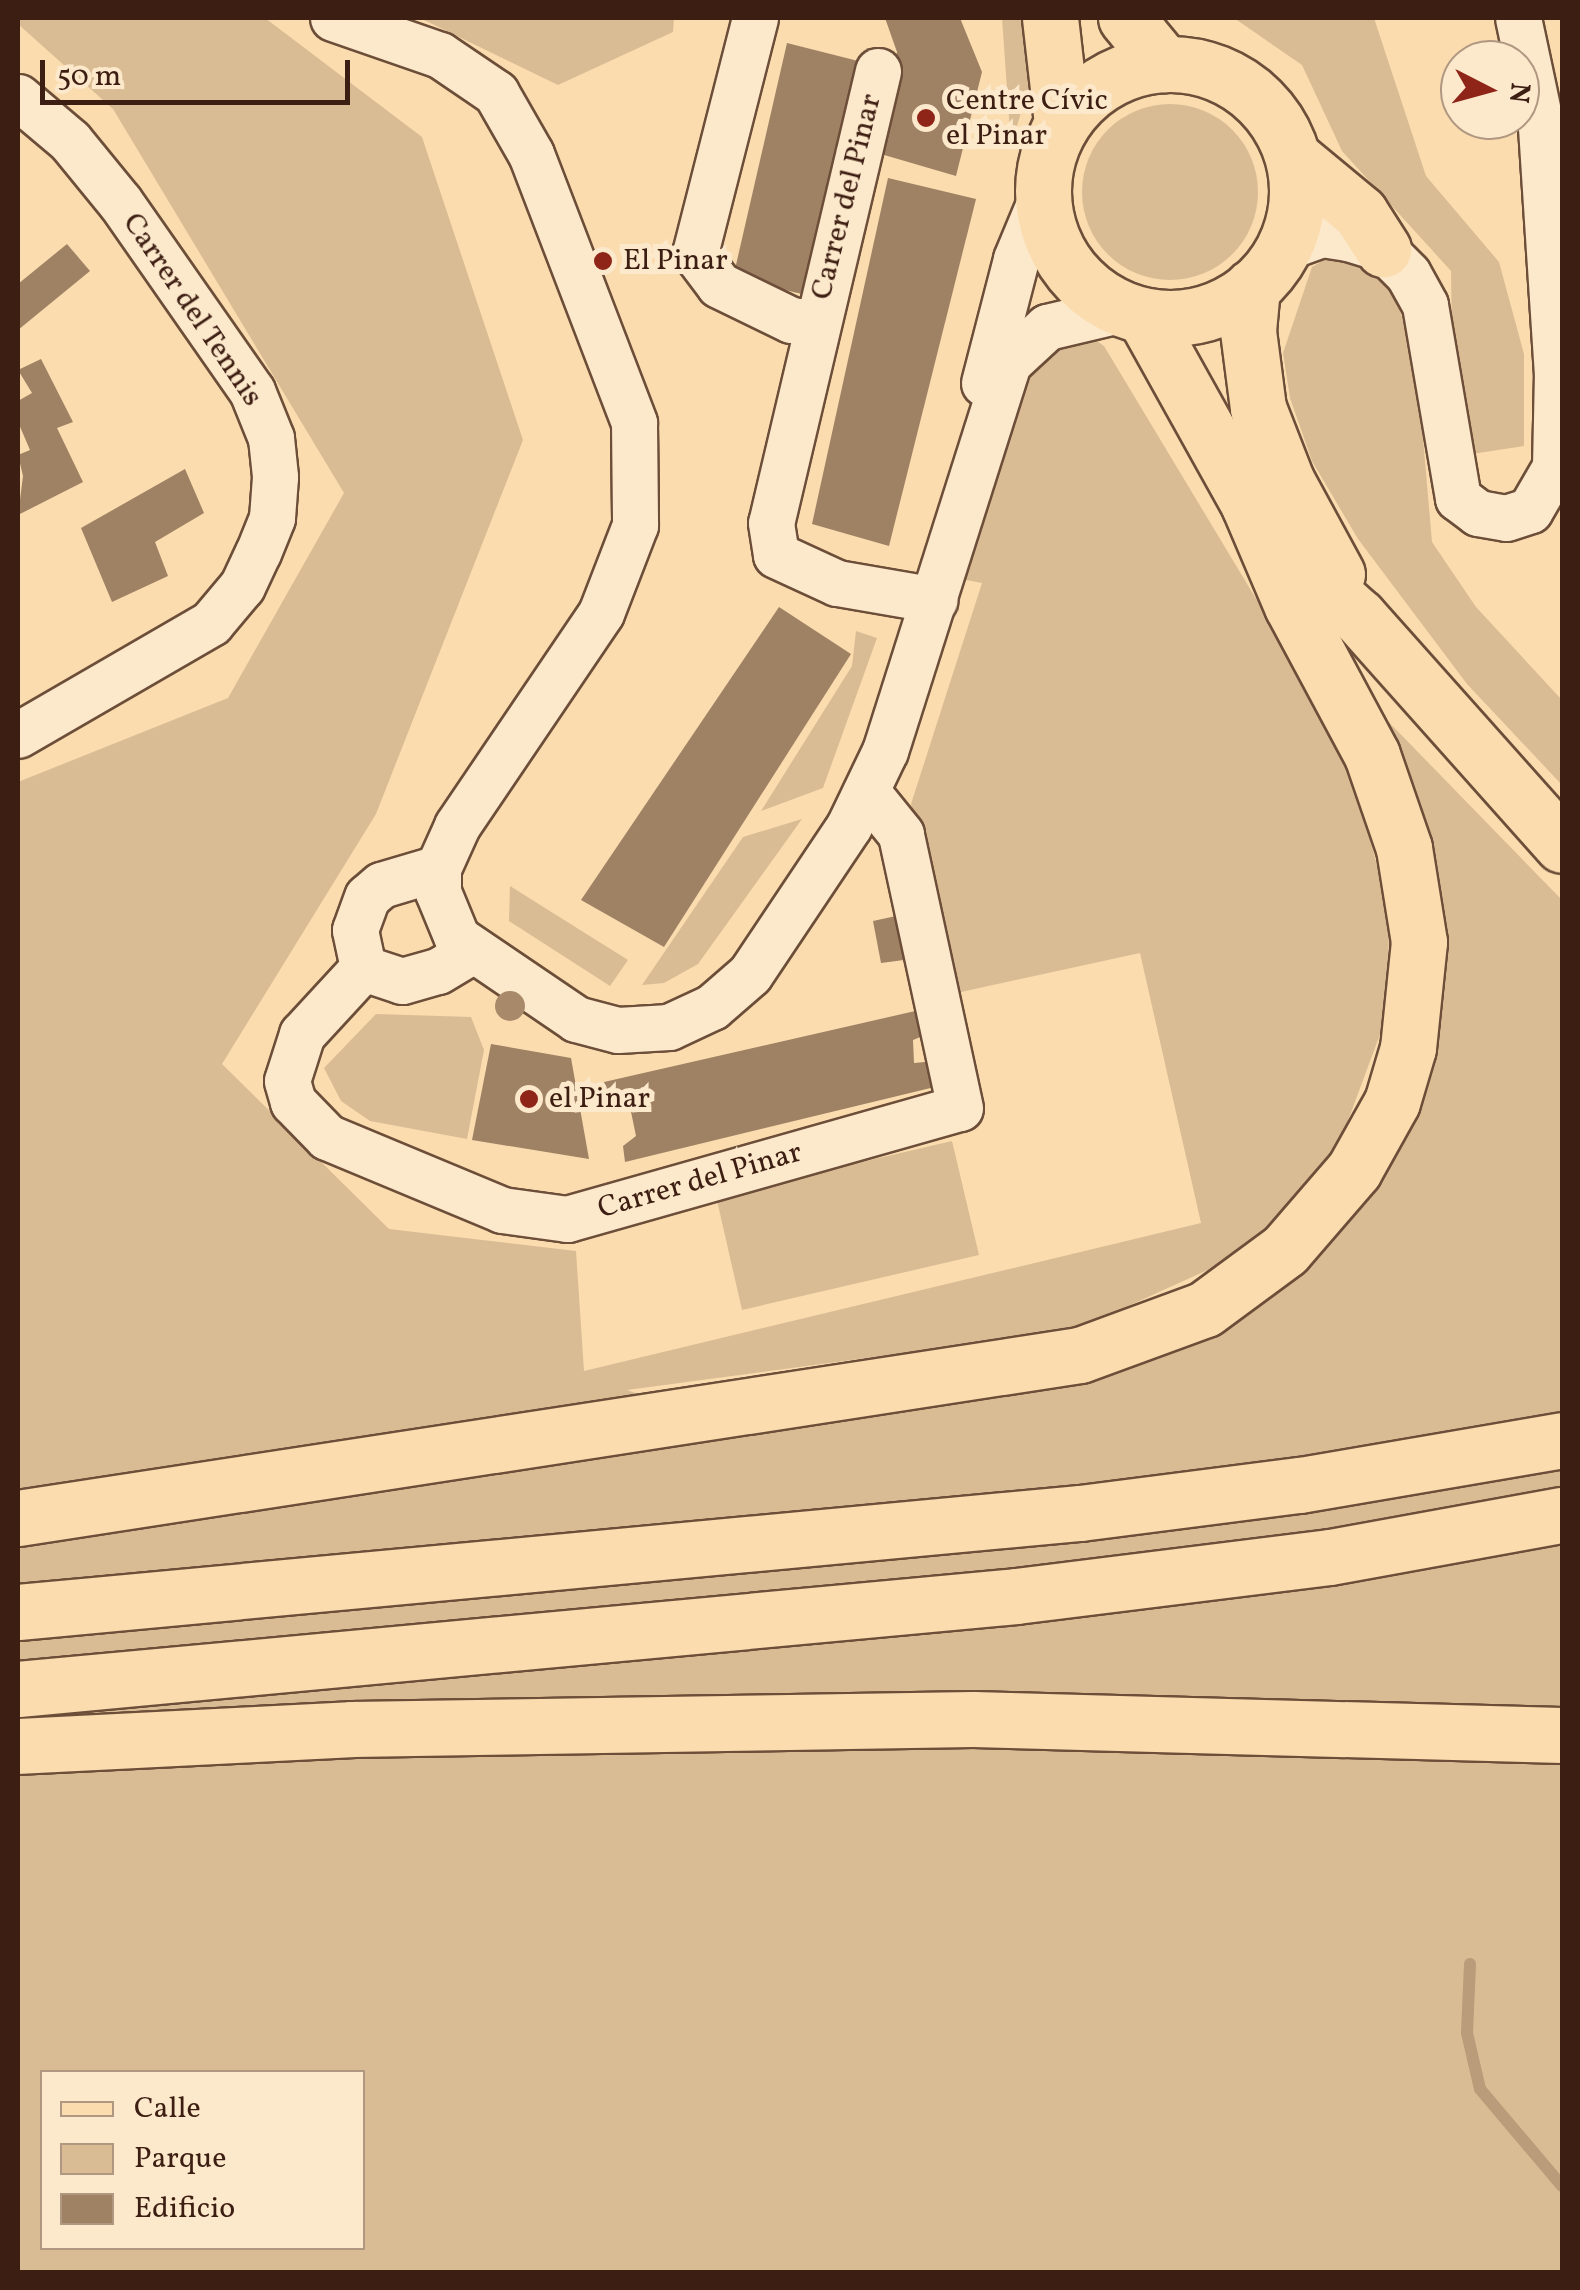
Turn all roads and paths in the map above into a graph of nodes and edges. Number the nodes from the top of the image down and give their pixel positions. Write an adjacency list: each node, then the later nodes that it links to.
1 (333, 18): 23 (street)
2 (754, 18): 15 (street, Carrer del Pinar)
3 (1050, 18): 9 (main road)
4 (1126, 18): 6 (main road)
5 (1518, 18): 12 (street)
6 (1171, 49): 9 (main road); 10 (main road)
7 (878, 71): 15 (street, Carrer del Pinar)
8 (18, 97): 20 (street, Carrer del Tennis)
9 (1062, 123): 11 (main road)
10 (1296, 160): 12 (main road); 13 (main road)
11 (1043, 194): 14 (main road); 16 (street)
12 (1382, 249): 13 (street)
13 (1267, 268): 14 (main road); 19 (main road)
14 (1134, 312): 16 (street); 17 (main road)
15 (816, 323): 18 (street, Carrer del Pinar)
16 (976, 452): 18 (street)
17 (1249, 506): 19 (main road); 28 (main road)
18 (935, 600): 21 (street)
19 (1359, 617): 22 (main road)
20 (18, 736)
21 (867, 792): 24 (street); 25 (street, Carrer del Pinar)
22 (1562, 845)
23 (438, 868): 24 (street); 25 (street)
24 (470, 952): 25 (street)
25 (363, 968)
26 (1562, 1440): 29 (main road)
27 (1562, 1515): 30 (main road)
28 (18, 1518)
29 (18, 1612)
30 (18, 1689)
31 (1562, 1735): 32 (main road)
32 (18, 1746)

